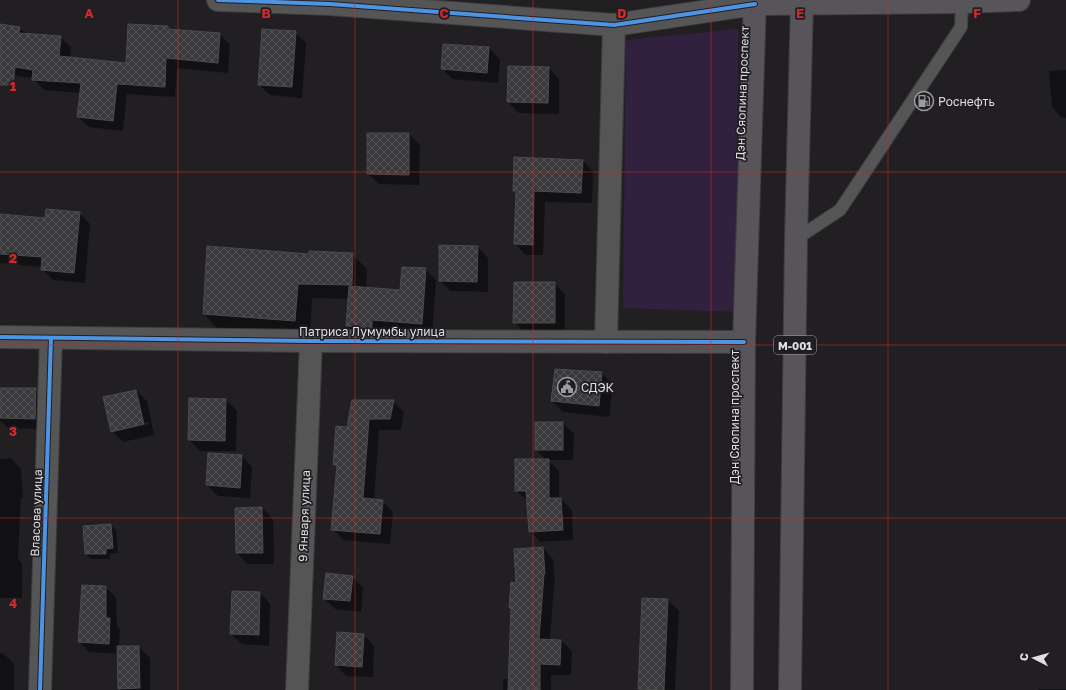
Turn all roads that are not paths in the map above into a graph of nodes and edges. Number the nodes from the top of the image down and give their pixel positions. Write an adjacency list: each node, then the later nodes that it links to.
1 (218, 0): 3 (street)
2 (1019, 0): 6 (main road)
3 (330, 2): 7 (street)
4 (755, 2): 5 (main road); 7 (street); 13 (main road, Дэн Сяопина проспект)
5 (802, 2): 6 (main road); 8 (main road, M-001)
6 (962, 2): 8 (lane)
7 (614, 25): 12 (street)
8 (796, 239): 17 (main road, M-001)
9 (0, 337): 10 (street, Патриса Лумумбы улица)
10 (51, 338): 11 (street, Патриса Лумумбы улица); 14 (street, Власова улица)
11 (311, 341): 12 (street, Патриса Лумумбы улица); 15 (street, 9 Января улица)
12 (606, 342): 13 (street, Патриса Лумумбы улица)
13 (744, 342): 16 (main road, Дэн Сяопина проспект)
14 (40, 690)
15 (297, 690)
16 (742, 690)
17 (790, 690)

